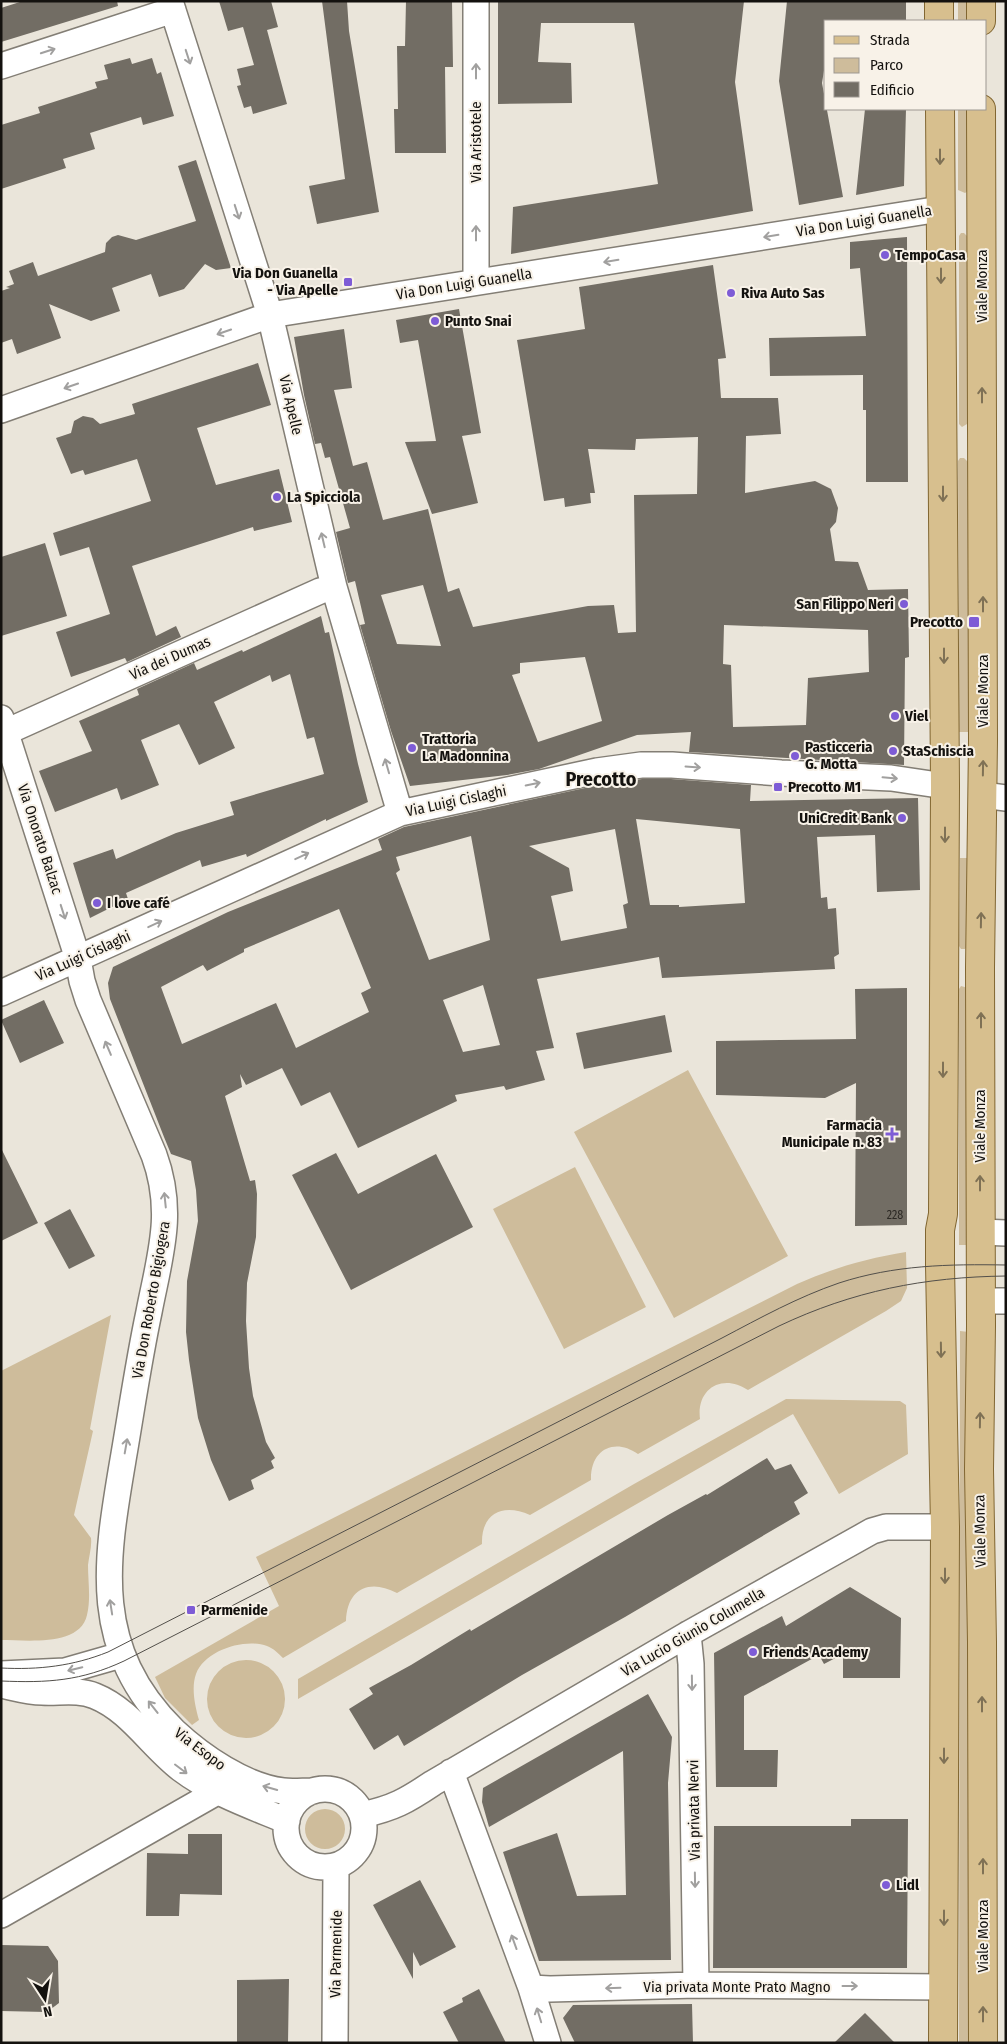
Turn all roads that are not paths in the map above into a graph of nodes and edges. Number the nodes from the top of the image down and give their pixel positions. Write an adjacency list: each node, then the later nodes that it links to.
1 (476, 1): 12 (street, Via Aristotele, one-way to 1)
2 (939, 1): 5 (main road)
3 (981, 1): 6 (main road)
4 (172, 6): 7 (street, one-way to 4); 13 (street, Via Apelle, one-way to 13)
5 (939, 20)
6 (981, 20)
7 (1, 66)
8 (940, 110): 10 (main road, one-way to 10)
9 (981, 110): 11 (main road, Viale Monza)
10 (940, 209): 11 (main road); 12 (street, Via Don Luigi Guanella, one-way to 12); 17 (main road, one-way to 17)
11 (981, 209): 18 (main road, Viale Monza, one-way to 11)
12 (476, 282): 13 (street, Via Don Luigi Guanella)
13 (270, 315): 14 (street, Via Don Luigi Guanella, one-way to 14); 15 (street, Via Apelle, one-way to 13)
14 (1, 410)
15 (334, 587): 16 (street, Via dei Dumas); 19 (street, Via Apelle, one-way to 15)
16 (4, 725): 20 (street, Via Onorato Balzac, one-way to 20)
17 (945, 786): 18 (main road); 19 (street, Via Luigi Cislaghi, one-way to 17); 24 (main road, one-way to 24)
18 (994, 797): 22 (main road, Viale Monza, one-way to 18)
19 (400, 813): 20 (street, Via Luigi Cislaghi, one-way to 19)
20 (78, 959): 21 (street, Via Luigi Cislaghi); 27 (street, Via Don Roberto Bigiogera, one-way to 20)
21 (1, 993)
22 (993, 1232): 23 (main road, Viale Monza)
23 (993, 1301): 24 (main road); 43 (main road, Viale Monza, one-way to 23)
24 (941, 1302): 25 (main road, one-way to 25)
25 (945, 1527): 26 (street, Via Lucio Giunio Columella); 38 (main road, one-way to 38)
26 (688, 1634): 30 (street, Via Lucio Giunio Columella); 37 (street, Via privata Nervi, one-way to 37)
27 (121, 1654): 28 (street, one-way to 28); 31 (street, Via Esopo, one-way to 27)
28 (1, 1674)
29 (1, 1685): 31 (street, Via Esopo, one-way to 31)
30 (451, 1772): 33 (street, Via Lucio Giunio Columella); 39 (street, one-way to 30)
31 (224, 1782): 32 (street, Via Esopo, one-way to 31); 34 (street, Via Esopo); 36 (street, Via Esopo)
32 (313, 1791): 33 (street); 34 (street)
33 (362, 1814): 35 (street)
34 (287, 1821): 35 (street)
35 (336, 1866): 40 (street, Via Parmenide)
36 (1, 1915)
37 (696, 1986): 38 (street, Via privata Monte Prato Magno, one-way to 38); 39 (street, Via privata Monte Prato Magno, one-way to 39)
38 (944, 1987): 42 (main road)
39 (531, 1988): 41 (street, one-way to 39)
40 (335, 2043)
41 (548, 2043)
42 (943, 2043)
43 (983, 2043)

